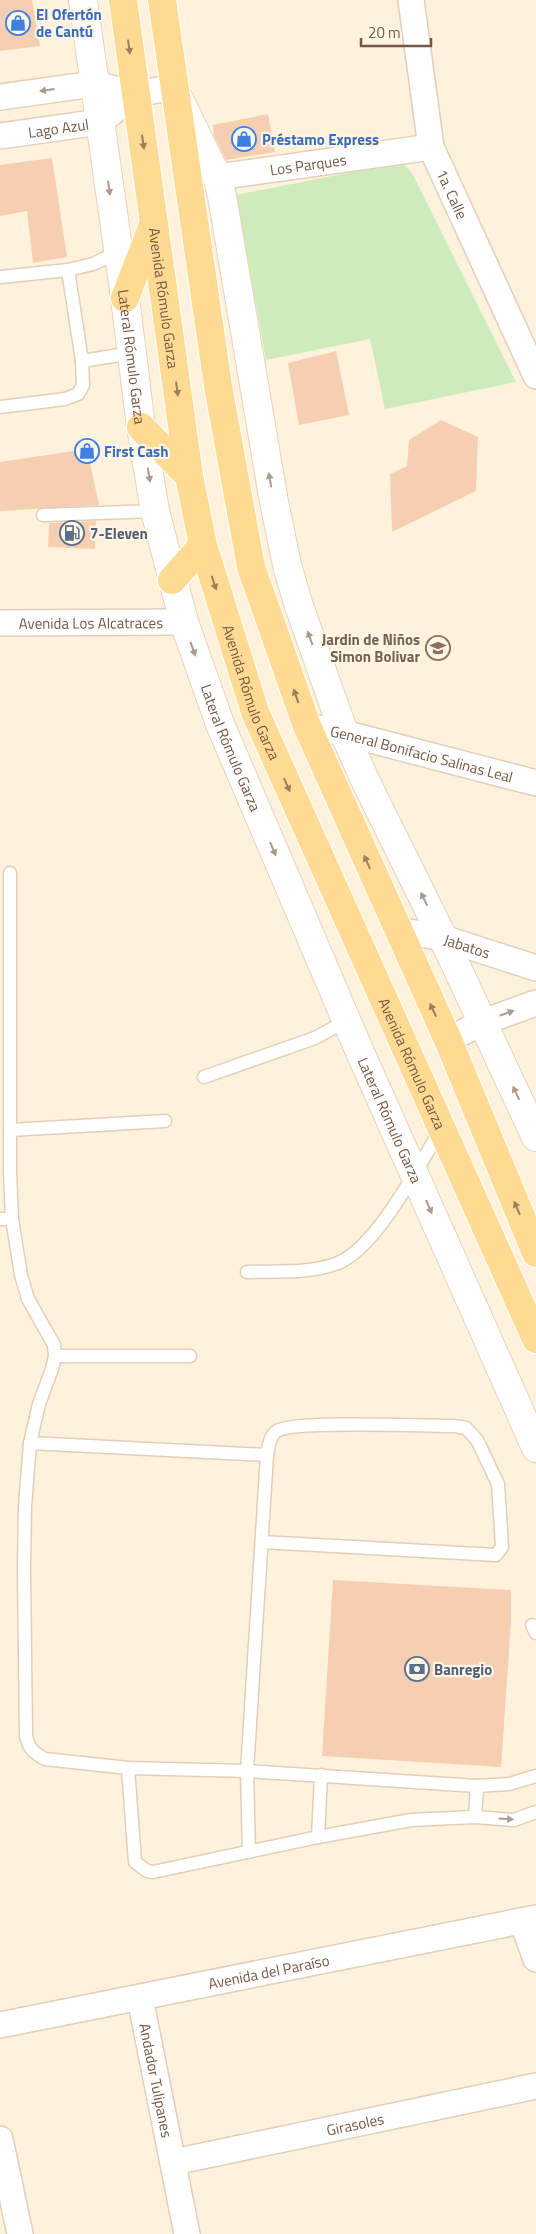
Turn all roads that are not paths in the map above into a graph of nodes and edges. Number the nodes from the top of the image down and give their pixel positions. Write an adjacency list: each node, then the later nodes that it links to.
1 (83, 0): 5 (street, Lateral Rómulo Garza)
2 (123, 0): 7 (main road, Avenida Rómulo Garza, one-way to 7)
3 (162, 0): 6 (main road)
4 (411, 0): 11 (street, 1a. Calle)
5 (94, 84): 7 (street, Lago Azul); 8 (street, Lago Azul, one-way to 8); 9 (street, Lateral Rómulo Garza)
6 (174, 87): 7 (street, Lago Azul); 12 (street); 30 (main road, one-way to 6)
7 (136, 94): 9 (street, Lago Azul); 13 (main road, Avenida Rómulo Garza, one-way to 13)
8 (0, 97)
9 (100, 122): 10 (street, Lago Azul); 14 (street, Lateral Rómulo Garza, one-way to 14)
10 (0, 136)
11 (431, 148): 12 (street, Los Parques); 20 (street, 1a. Calle)
12 (217, 177): 31 (street, one-way to 12)
13 (154, 224): 17 (main road); 23 (main road, Avenida Rómulo Garza, one-way to 23)
14 (118, 252): 15 (lane); 17 (street, Lateral Rómulo Garza)
15 (68, 270): 16 (lane); 19 (lane)
16 (0, 277)
17 (125, 298): 18 (street, Lateral Rómulo Garza)
18 (132, 353): 19 (lane); 22 (street, Lateral Rómulo Garza)
19 (82, 361): 21 (lane)
20 (536, 376)
21 (0, 407)
22 (141, 427): 23 (main road); 24 (street, Lateral Rómulo Garza, one-way to 24)
23 (189, 476): 26 (main road, Avenida Rómulo Garza)
24 (155, 510): 25 (lane); 27 (street, Lateral Rómulo Garza)
25 (43, 515)
26 (202, 545): 27 (main road); 43 (main road, Avenida Rómulo Garza, one-way to 43)
27 (172, 580): 28 (street, Lateral Rómulo Garza)
28 (184, 622): 29 (street, Avenida Los Alcatraces); 38 (street, Lateral Rómulo Garza, one-way to 38)
29 (0, 623)
30 (306, 726): 31 (street, General Bonifacio Salinas Leal); 34 (main road, one-way to 30)
31 (344, 733): 32 (street, General Bonifacio Salinas Leal); 35 (street, one-way to 31)
32 (536, 783)
33 (10, 873): 44 (lane)
34 (398, 930): 35 (street, Jabatos); 40 (main road, one-way to 34)
35 (444, 938): 36 (street, Jabatos); 39 (street)
36 (536, 968)
37 (536, 1003): 39 (street, one-way to 37)
38 (346, 1021): 41 (lane); 47 (street, Lateral Rómulo Garza)
39 (483, 1022): 40 (street); 45 (street, one-way to 39)
40 (448, 1040): 49 (main road, one-way to 40)
41 (204, 1077)
42 (165, 1121): 44 (lane)
43 (441, 1129): 47 (lane); 51 (main road, Avenida Rómulo Garza)
44 (10, 1130): 46 (lane)
45 (536, 1137)
46 (5, 1172): 48 (lane)
47 (414, 1173): 50 (lane); 55 (street, Lateral Rómulo Garza, one-way to 55)
48 (6, 1219): 52 (lane)
49 (536, 1253)
50 (247, 1272)
51 (536, 1339)
52 (55, 1356): 53 (lane); 54 (lane)
53 (190, 1356)
54 (30, 1443): 56 (lane); 58 (lane)
55 (536, 1448)
56 (267, 1455): 57 (lane); 57 (lane)
57 (262, 1542): 59 (lane)
58 (128, 1768): 59 (lane); 66 (lane)
59 (247, 1771): 60 (lane); 66 (lane)
60 (321, 1775): 62 (lane); 65 (lane)
61 (536, 1776): 62 (lane)
62 (477, 1786): 64 (lane)
63 (536, 1812): 64 (lane, one-way to 63)
64 (475, 1817): 65 (lane)
65 (318, 1837): 66 (lane)
66 (249, 1852)
67 (529, 1920): 68 (street); 69 (street, Avenida del Paraíso)
68 (536, 1959)
69 (140, 1998): 70 (street, Avenida del Paraíso); 73 (street, Andador Tulipanes)
70 (0, 2025)
71 (536, 2086): 73 (street, Girasoles)
72 (0, 2139): 74 (street)
73 (174, 2162): 75 (street, Andador Tulipanes)
74 (20, 2234)
75 (187, 2234)

